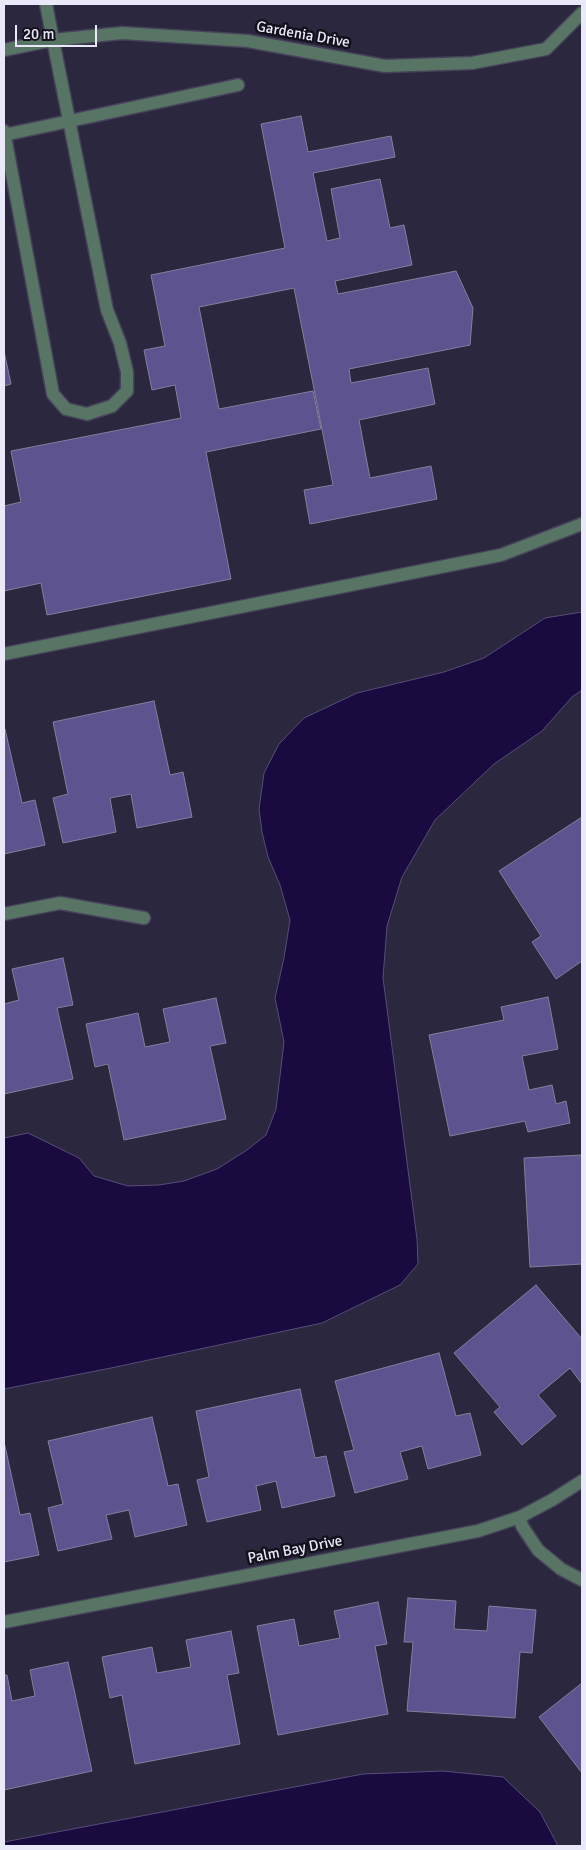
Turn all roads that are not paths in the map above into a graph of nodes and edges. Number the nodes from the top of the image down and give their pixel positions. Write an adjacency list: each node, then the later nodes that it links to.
1 (46, 4): 3 (street)
2 (582, 13): 3 (street, Gardenia Drive)
3 (53, 40): 4 (street, Gardenia Drive); 6 (street)
4 (4, 50)
5 (238, 85): 6 (street)
6 (69, 122): 7 (street); 7 (street)
7 (4, 133)
8 (582, 524): 9 (street)
9 (4, 654)
10 (4, 914): 11 (street)
11 (144, 918)
12 (582, 1481): 13 (street, Palm Bay Drive)
13 (520, 1517): 14 (street); 15 (street, Palm Bay Drive)
14 (582, 1580)
15 (4, 1622)

